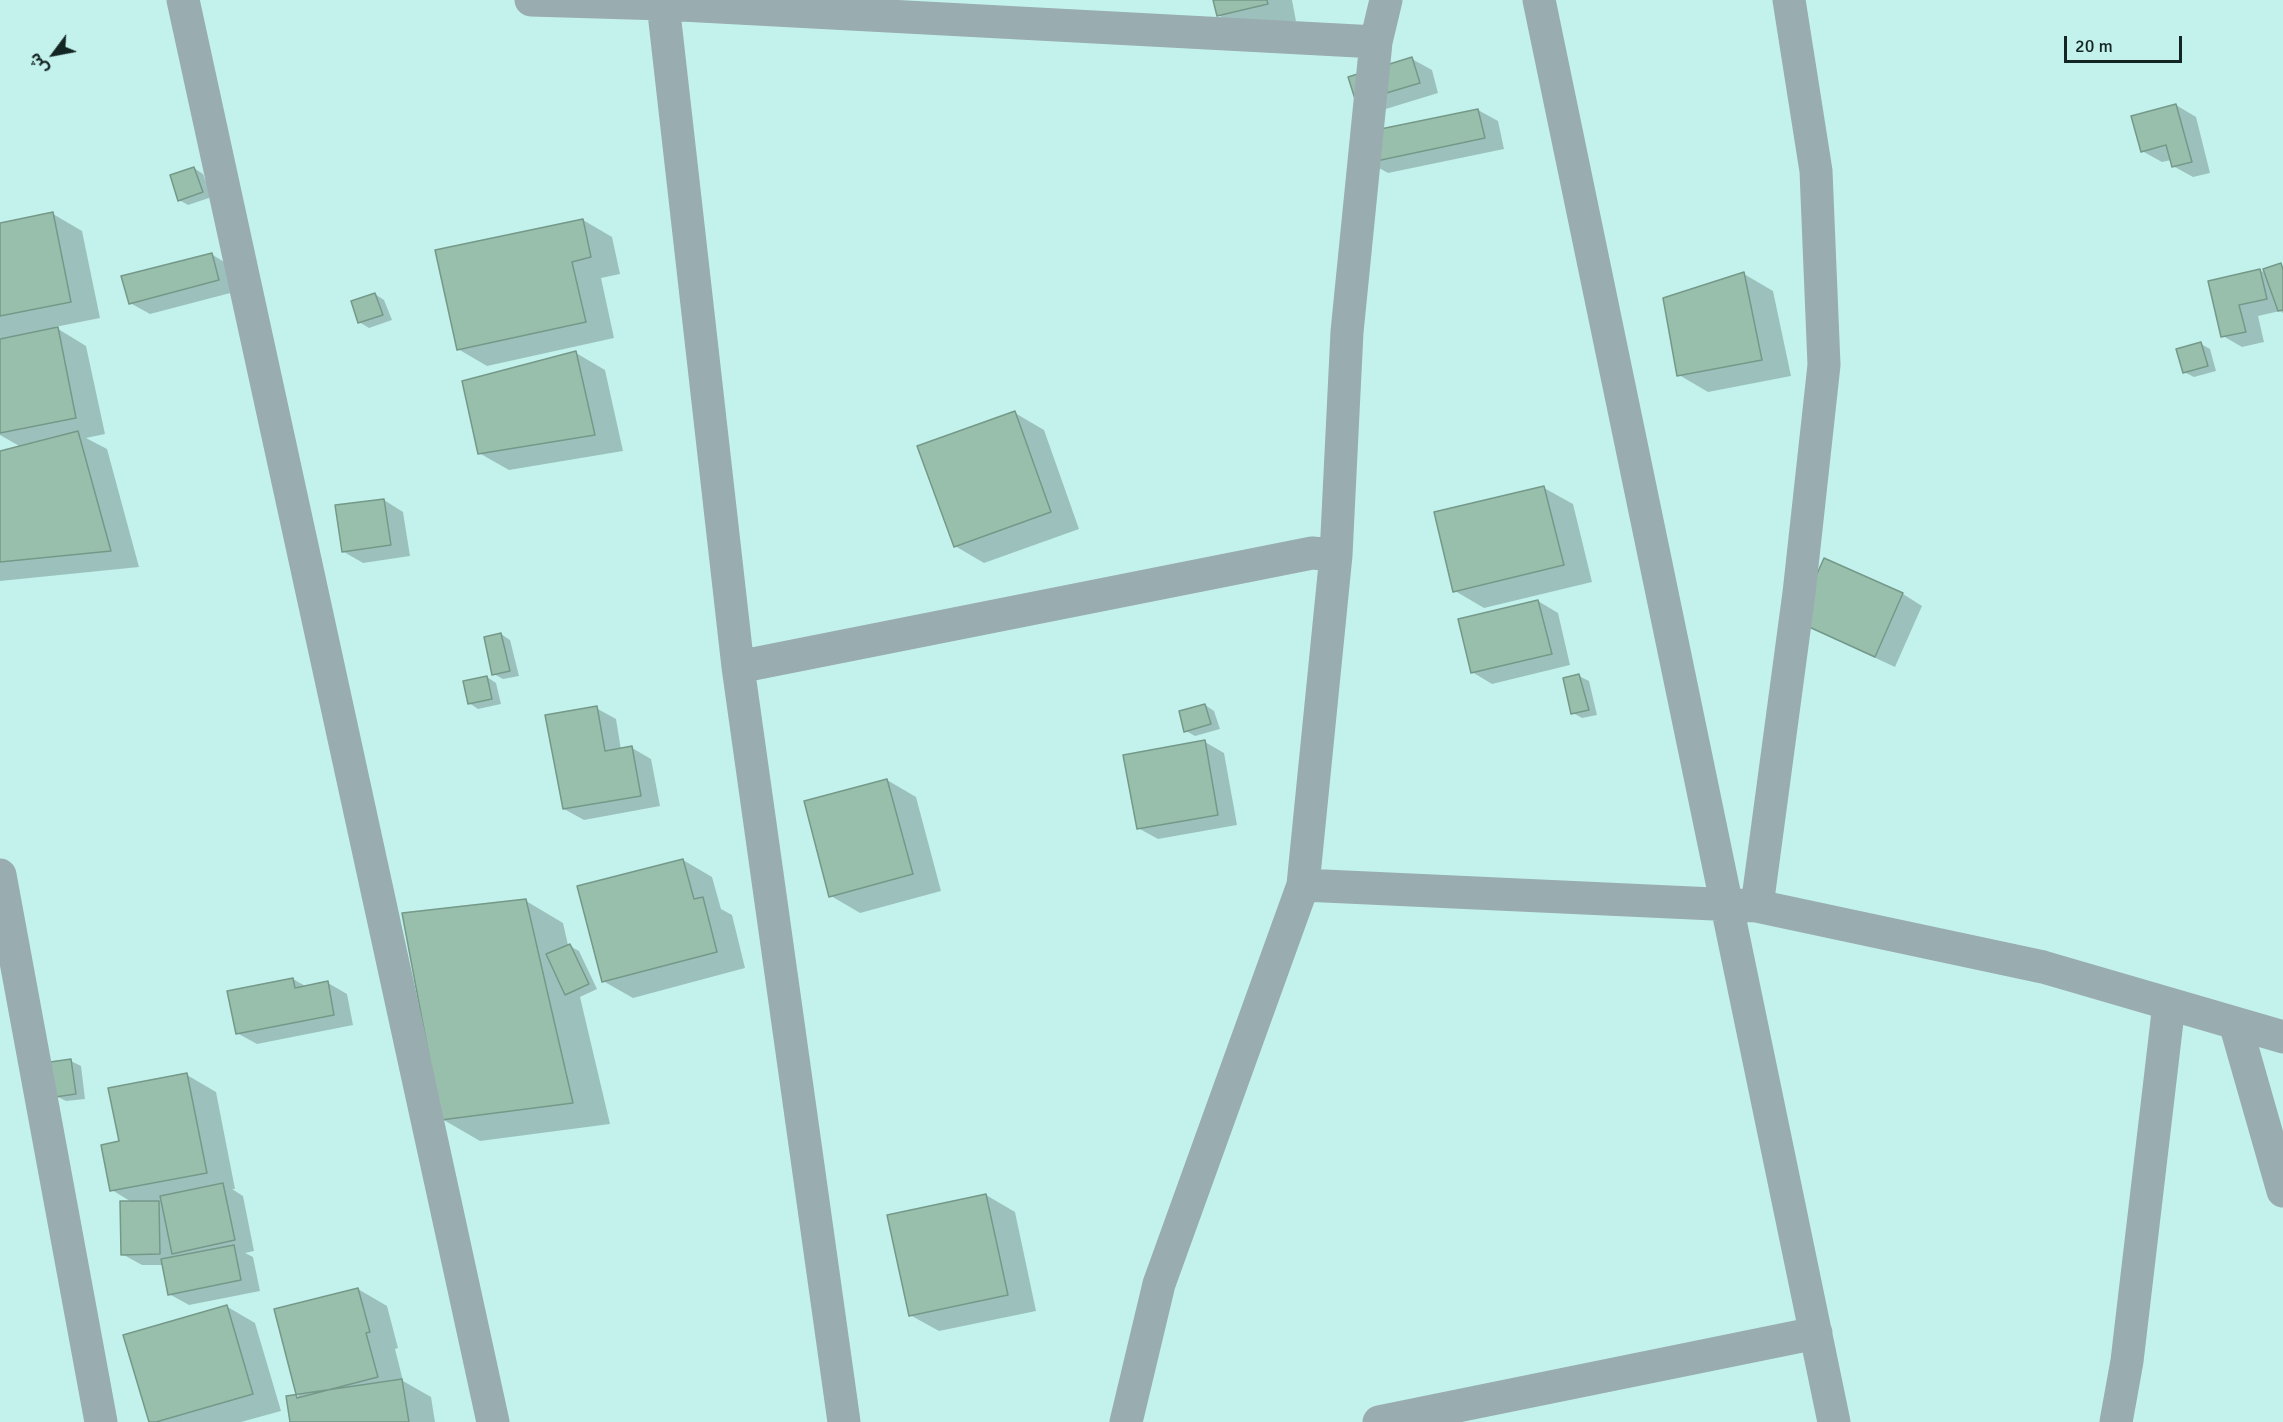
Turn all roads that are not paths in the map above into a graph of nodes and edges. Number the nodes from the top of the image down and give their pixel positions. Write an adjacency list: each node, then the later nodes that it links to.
1 (183, 0): 21 (street)
2 (531, 0): 6 (street)
3 (1386, 0): 8 (street)
4 (1539, 0): 13 (street)
5 (1788, 0): 13 (street)
6 (663, 4): 7 (street); 10 (street)
7 (1040, 12): 8 (street)
8 (1376, 42): 9 (street)
9 (1336, 555): 10 (street); 12 (street)
10 (738, 667): 22 (street)
11 (0, 875): 14 (street)
12 (1303, 885): 13 (street); 23 (street)
13 (1742, 906): 15 (street); 19 (street)
14 (12, 1004): 20 (street)
15 (2169, 1004): 16 (street); 26 (street)
16 (2235, 1023): 17 (street); 18 (street)
17 (2283, 1037)
18 (2283, 1191)
19 (1816, 1333): 24 (street); 25 (street)
20 (101, 1422)
21 (493, 1422)
22 (844, 1422)
23 (1126, 1422)
24 (1378, 1422)
25 (1834, 1422)
26 (2116, 1422)

